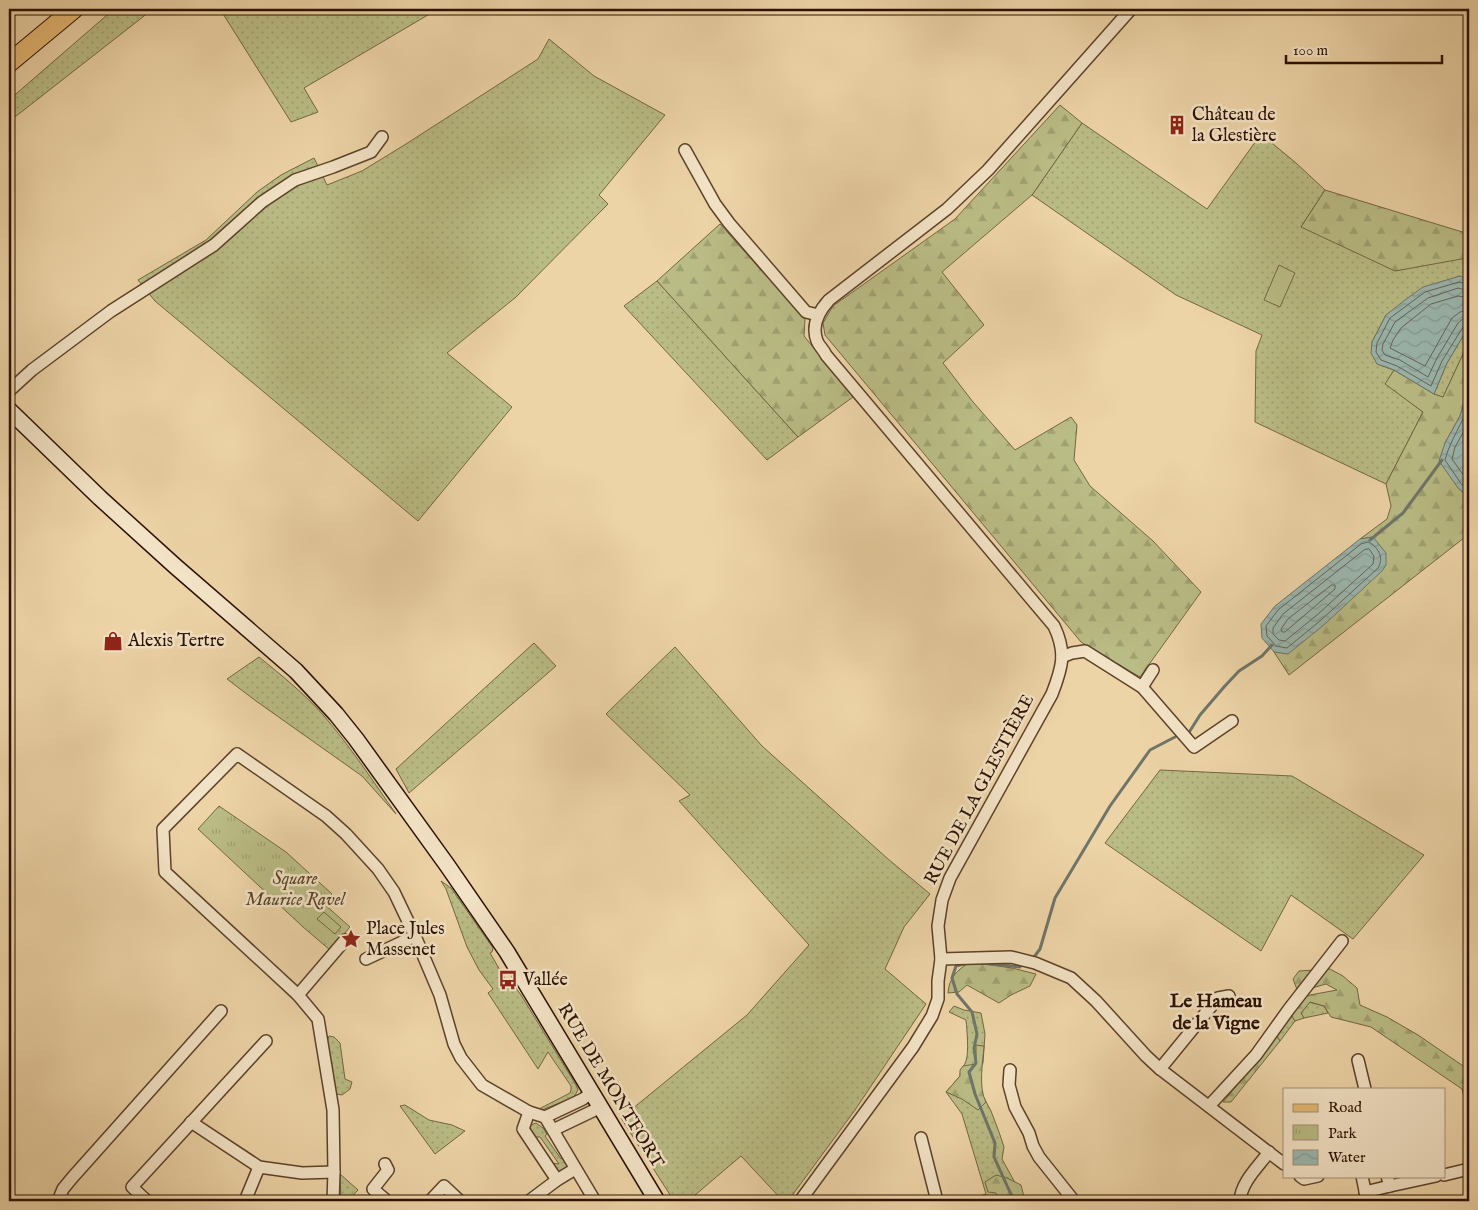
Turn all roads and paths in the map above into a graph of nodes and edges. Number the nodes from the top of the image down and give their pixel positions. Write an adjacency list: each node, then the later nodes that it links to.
1 (74, 9): 3 (main road)
2 (1131, 9): 6 (street)
3 (9, 62)
4 (382, 137): 7 (street)
5 (685, 150): 6 (street)
6 (818, 315): 9 (street, RUE DE LA GLESTIÈRE)
7 (9, 391)
8 (9, 410): 26 (main road, RUE DE MONTFORT)
9 (1062, 657): 11 (street); 16 (street, RUE DE LA GLESTIÈRE)
10 (1153, 670): 11 (street)
11 (1142, 686): 12 (street)
12 (1232, 721)
13 (415, 936): 17 (street); 18 (street); 29 (street)
14 (345, 940): 18 (street)
15 (1342, 941): 27 (street)
16 (941, 958): 23 (street); 57 (street, RUE DE LA GLESTIÈRE)
17 (366, 959)
18 (298, 995): 40 (street)
19 (1228, 996): 23 (street)
20 (221, 1011): 47 (street)
21 (266, 1040): 31 (street)
22 (1358, 1060): 25 (street)
23 (1160, 1069): 27 (street)
24 (1010, 1070): 59 (street)
25 (1365, 1088)
26 (592, 1092): 28 (main road, RUE DE MONTFORT); 30 (street)
27 (1209, 1106): 34 (street)
28 (601, 1107): 32 (street); 56 (main road, RUE DE MONTFORT)
29 (529, 1112): 30 (street); 44 (street)
30 (544, 1116): 32 (street)
31 (191, 1122): 37 (street); 48 (street)
32 (553, 1130): 38 (street)
33 (921, 1138): 58 (street)
34 (1270, 1152): 35 (street); 60 (street)
35 (1283, 1163)
36 (385, 1164): 51 (street)
37 (259, 1167): 40 (street); 49 (street)
38 (576, 1169): 44 (street); 55 (street)
39 (1469, 1169): 41 (street)
40 (334, 1172): 50 (street)
41 (1446, 1174)
42 (1362, 1178): 46 (street)
43 (1417, 1178): 45 (street)
44 (557, 1180): 54 (street)
45 (1388, 1181): 46 (street)
46 (1366, 1196)
47 (58, 1201)
48 (147, 1201)
49 (245, 1201)
50 (333, 1201)
51 (387, 1201)
52 (430, 1201): 53 (street)
53 (460, 1201)
54 (529, 1201)
55 (595, 1201)
56 (657, 1201)
57 (800, 1201)
58 (937, 1201)
59 (1074, 1201)
60 (1240, 1201)

